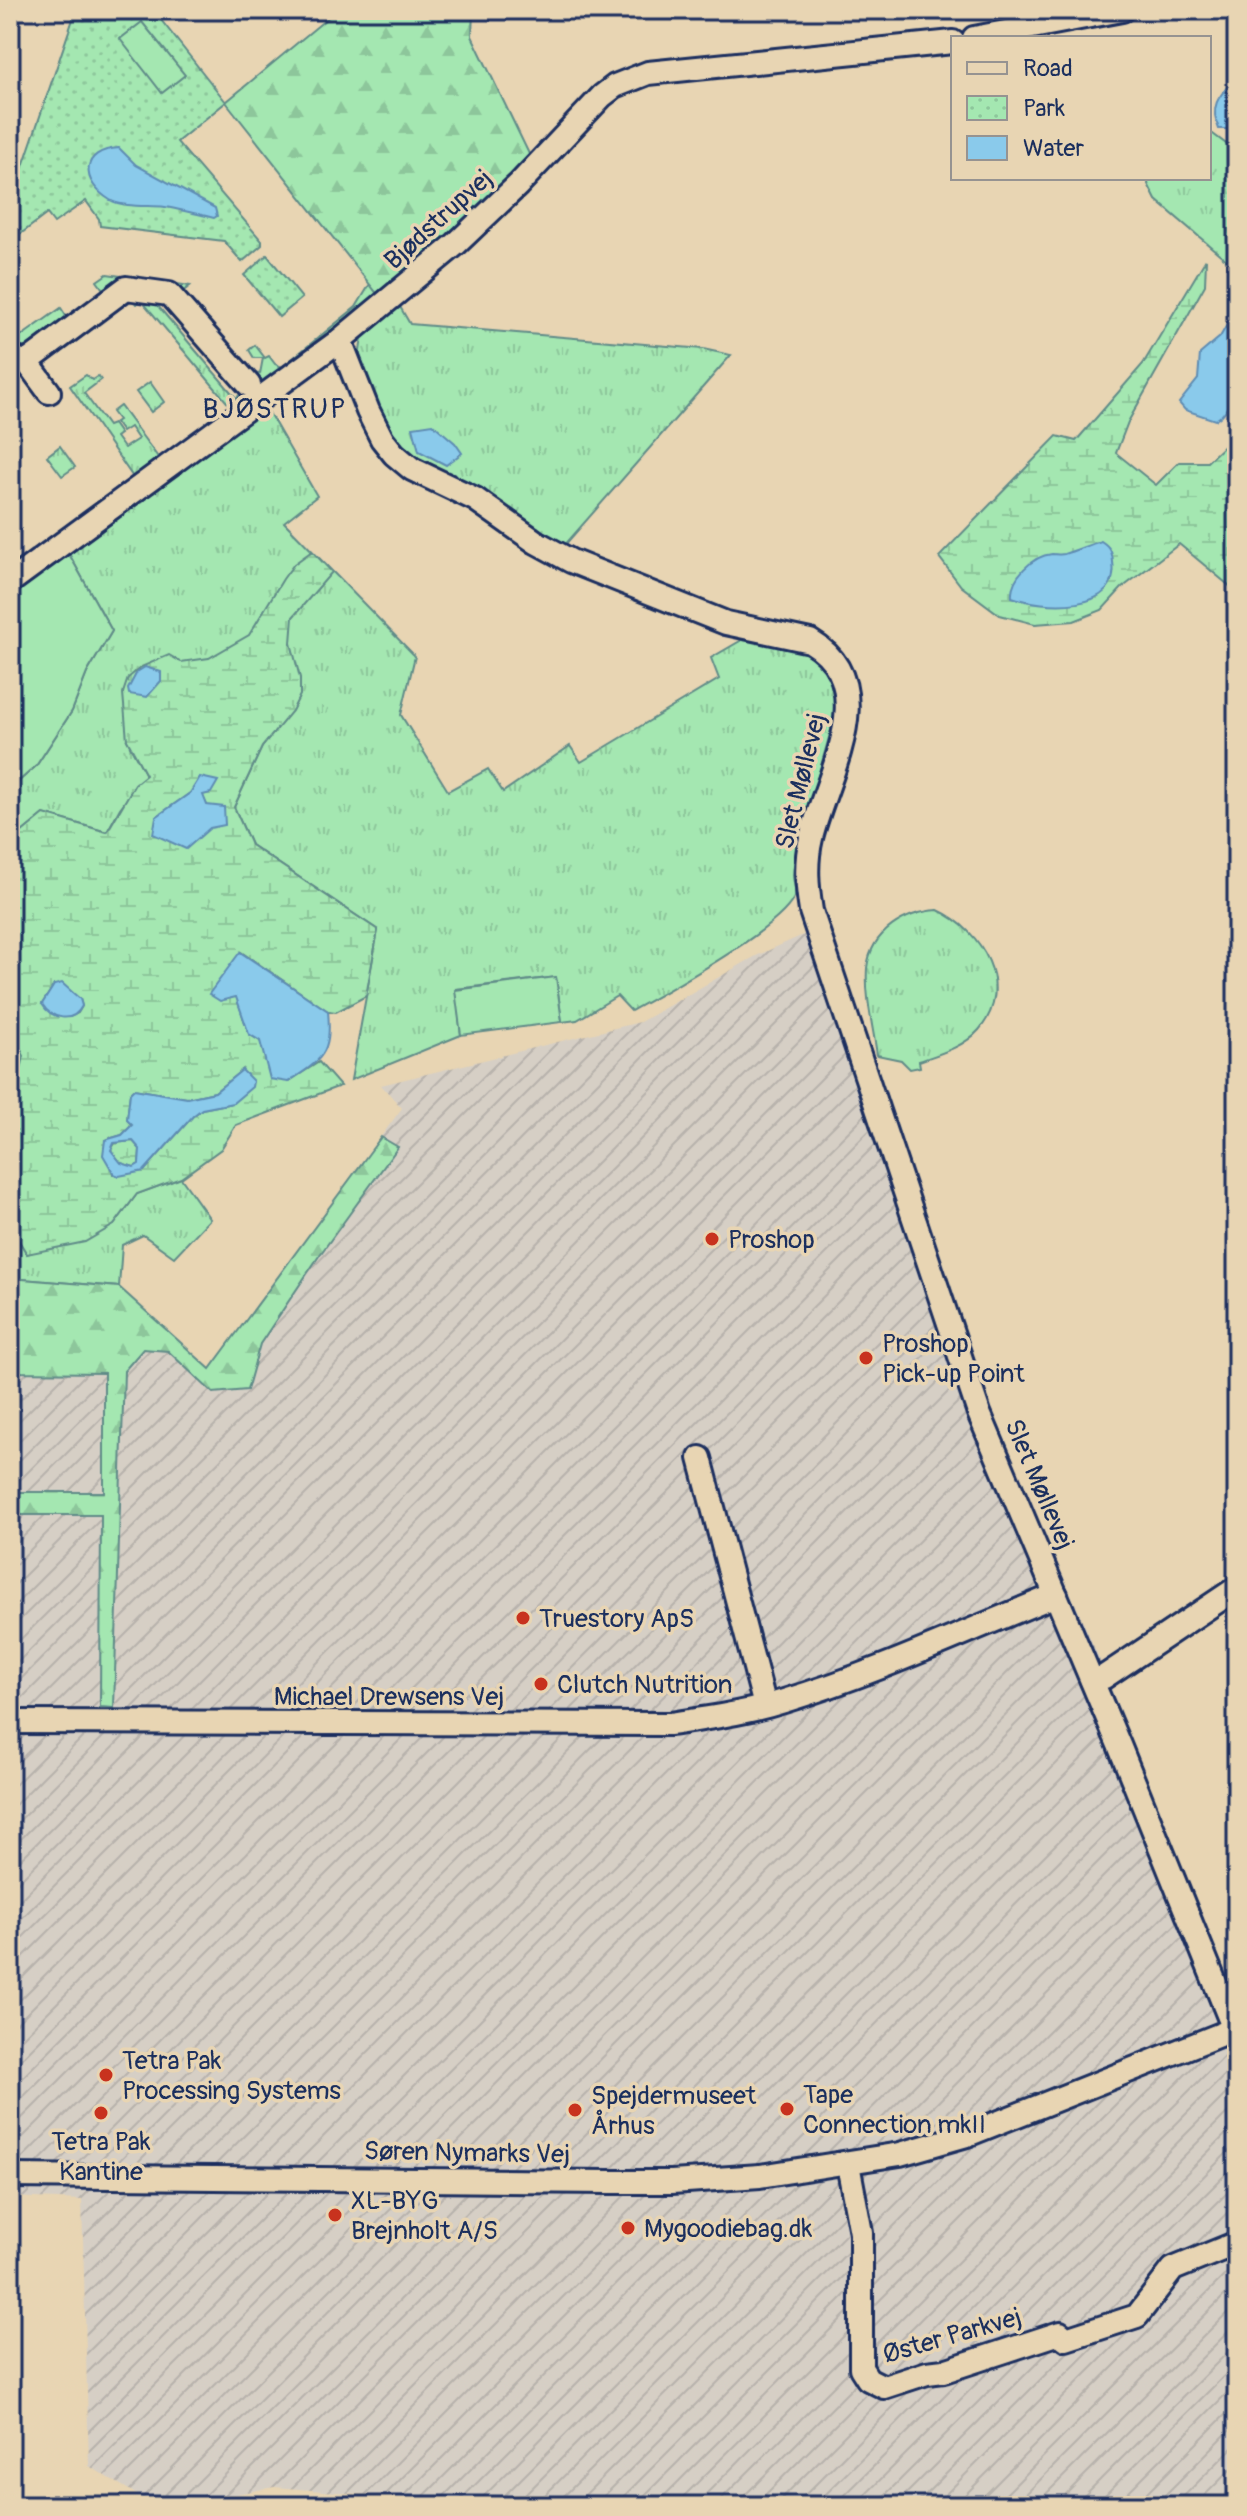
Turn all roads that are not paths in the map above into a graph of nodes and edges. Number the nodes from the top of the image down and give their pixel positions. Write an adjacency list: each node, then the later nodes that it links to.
1 (1122, 10): 2 (street)
2 (985, 36)
3 (951, 42): 4 (street, Bjødstrupvej)
4 (340, 340): 8 (street, Bjødstrupvej); 11 (street, Slet Møllevej)
5 (18, 360): 6 (street); 7 (street)
6 (249, 385)
7 (49, 392)
8 (10, 582)
9 (700, 1458): 13 (street)
10 (1237, 1588): 12 (street)
11 (1056, 1595): 12 (street, Slet Møllevej); 13 (street, Michael Drewsens Vej)
12 (1092, 1680): 15 (street, Slet Møllevej)
13 (765, 1706): 14 (street, Michael Drewsens Vej)
14 (10, 1722)
15 (1236, 2033): 16 (street, Søren Nymarks Vej)
16 (848, 2164): 17 (street, Søren Nymarks Vej); 18 (street, Øster Parkvej)
17 (10, 2176)
18 (1237, 2243)

